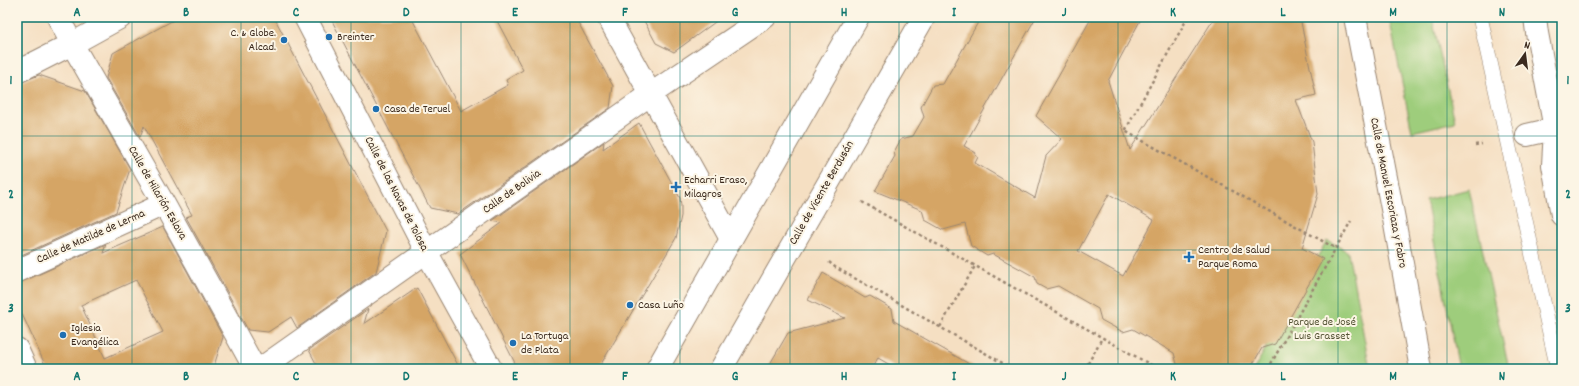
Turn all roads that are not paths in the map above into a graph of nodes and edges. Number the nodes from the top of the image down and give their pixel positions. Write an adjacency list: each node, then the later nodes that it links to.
1 (58, 17): 11 (street, Calle de Hilarión Eslava)
2 (121, 17): 11 (street)
3 (305, 17): 19 (street, Calle de las Navas de Tolosa)
4 (608, 17): 13 (street)
5 (765, 17): 13 (street, Calle de Bolivia)
6 (858, 17): 18 (street)
7 (924, 17): 27 (street, Calle de Vicente Berdusán)
8 (1355, 17): 28 (street, Calle de Manuel Escoriaza y Fabro)
9 (1480, 17): 29 (lane)
10 (1535, 17): 14 (street)
11 (72, 44): 12 (street); 16 (street, Calle de Hilarión Eslava)
12 (17, 72)
13 (651, 94): 18 (street); 19 (street, Calle de Bolivia)
14 (1559, 128): 15 (street); 17 (street)
15 (1527, 135)
16 (164, 204): 20 (street, Calle de Matilde de Lerma); 23 (street, Calle de Hilarión Eslava)
17 (1562, 215)
18 (731, 239): 26 (street)
19 (427, 253): 24 (street, Calle de Bolivia); 25 (street, Calle de las Navas de Tolosa)
20 (17, 271)
21 (17, 349): 22 (street)
22 (26, 369)
23 (255, 369)
24 (260, 369)
25 (491, 369)
26 (657, 369)
27 (721, 369)
28 (1421, 369)
29 (1558, 369)

